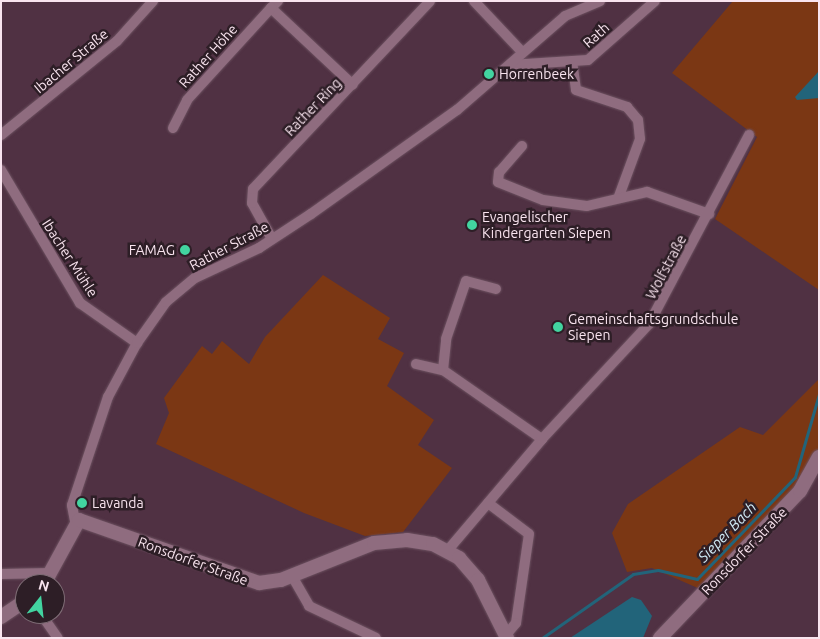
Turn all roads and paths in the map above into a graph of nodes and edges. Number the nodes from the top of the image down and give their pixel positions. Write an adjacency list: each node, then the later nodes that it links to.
1 (153, 1): 12 (street, Ibacher Straße)
2 (430, 1): 10 (street, Rather Ring)
3 (474, 1): 7 (street)
4 (600, 1): 7 (street, Rath)
5 (655, 1): 8 (street, Rath)
6 (274, 5): 10 (street, Rather Höhe); 11 (street, Rather Höhe)
7 (522, 52): 9 (street, Rather Straße)
8 (572, 61): 9 (street, Rath); 16 (street, Rath)
9 (510, 65): 18 (street, Rather Straße)
10 (353, 85): 18 (street, Rather Ring)
11 (173, 128)
12 (1, 135)
13 (749, 136): 17 (street, Wolfstraße)
14 (522, 146): 16 (street)
15 (1, 170): 20 (street, Ibacher Mühle)
16 (619, 196): 17 (street)
17 (709, 214): 23 (street, Wolfstraße)
18 (272, 239): 20 (street, Rather Straße)
19 (496, 289): 22 (street)
20 (137, 343): 26 (street, Rather Straße)
21 (416, 364): 22 (street)
22 (443, 370): 23 (street)
23 (542, 439): 25 (street, Wolfstraße)
24 (819, 457): 38 (main road, Ronsdorfer Straße)
25 (488, 502): 27 (street, Wolfstraße); 35 (street)
26 (75, 521): 29 (main road); 31 (main road, Ronsdorfer Straße)
27 (448, 550): 31 (main road, Ronsdorfer Straße); 35 (main road)
28 (1, 574): 30 (street)
29 (50, 574)
30 (15, 575)
31 (292, 576): 37 (street)
32 (15, 608): 33 (main road)
33 (1, 617)
34 (48, 624): 36 (street)
35 (507, 636)
36 (58, 638)
37 (376, 638)
38 (660, 638)

